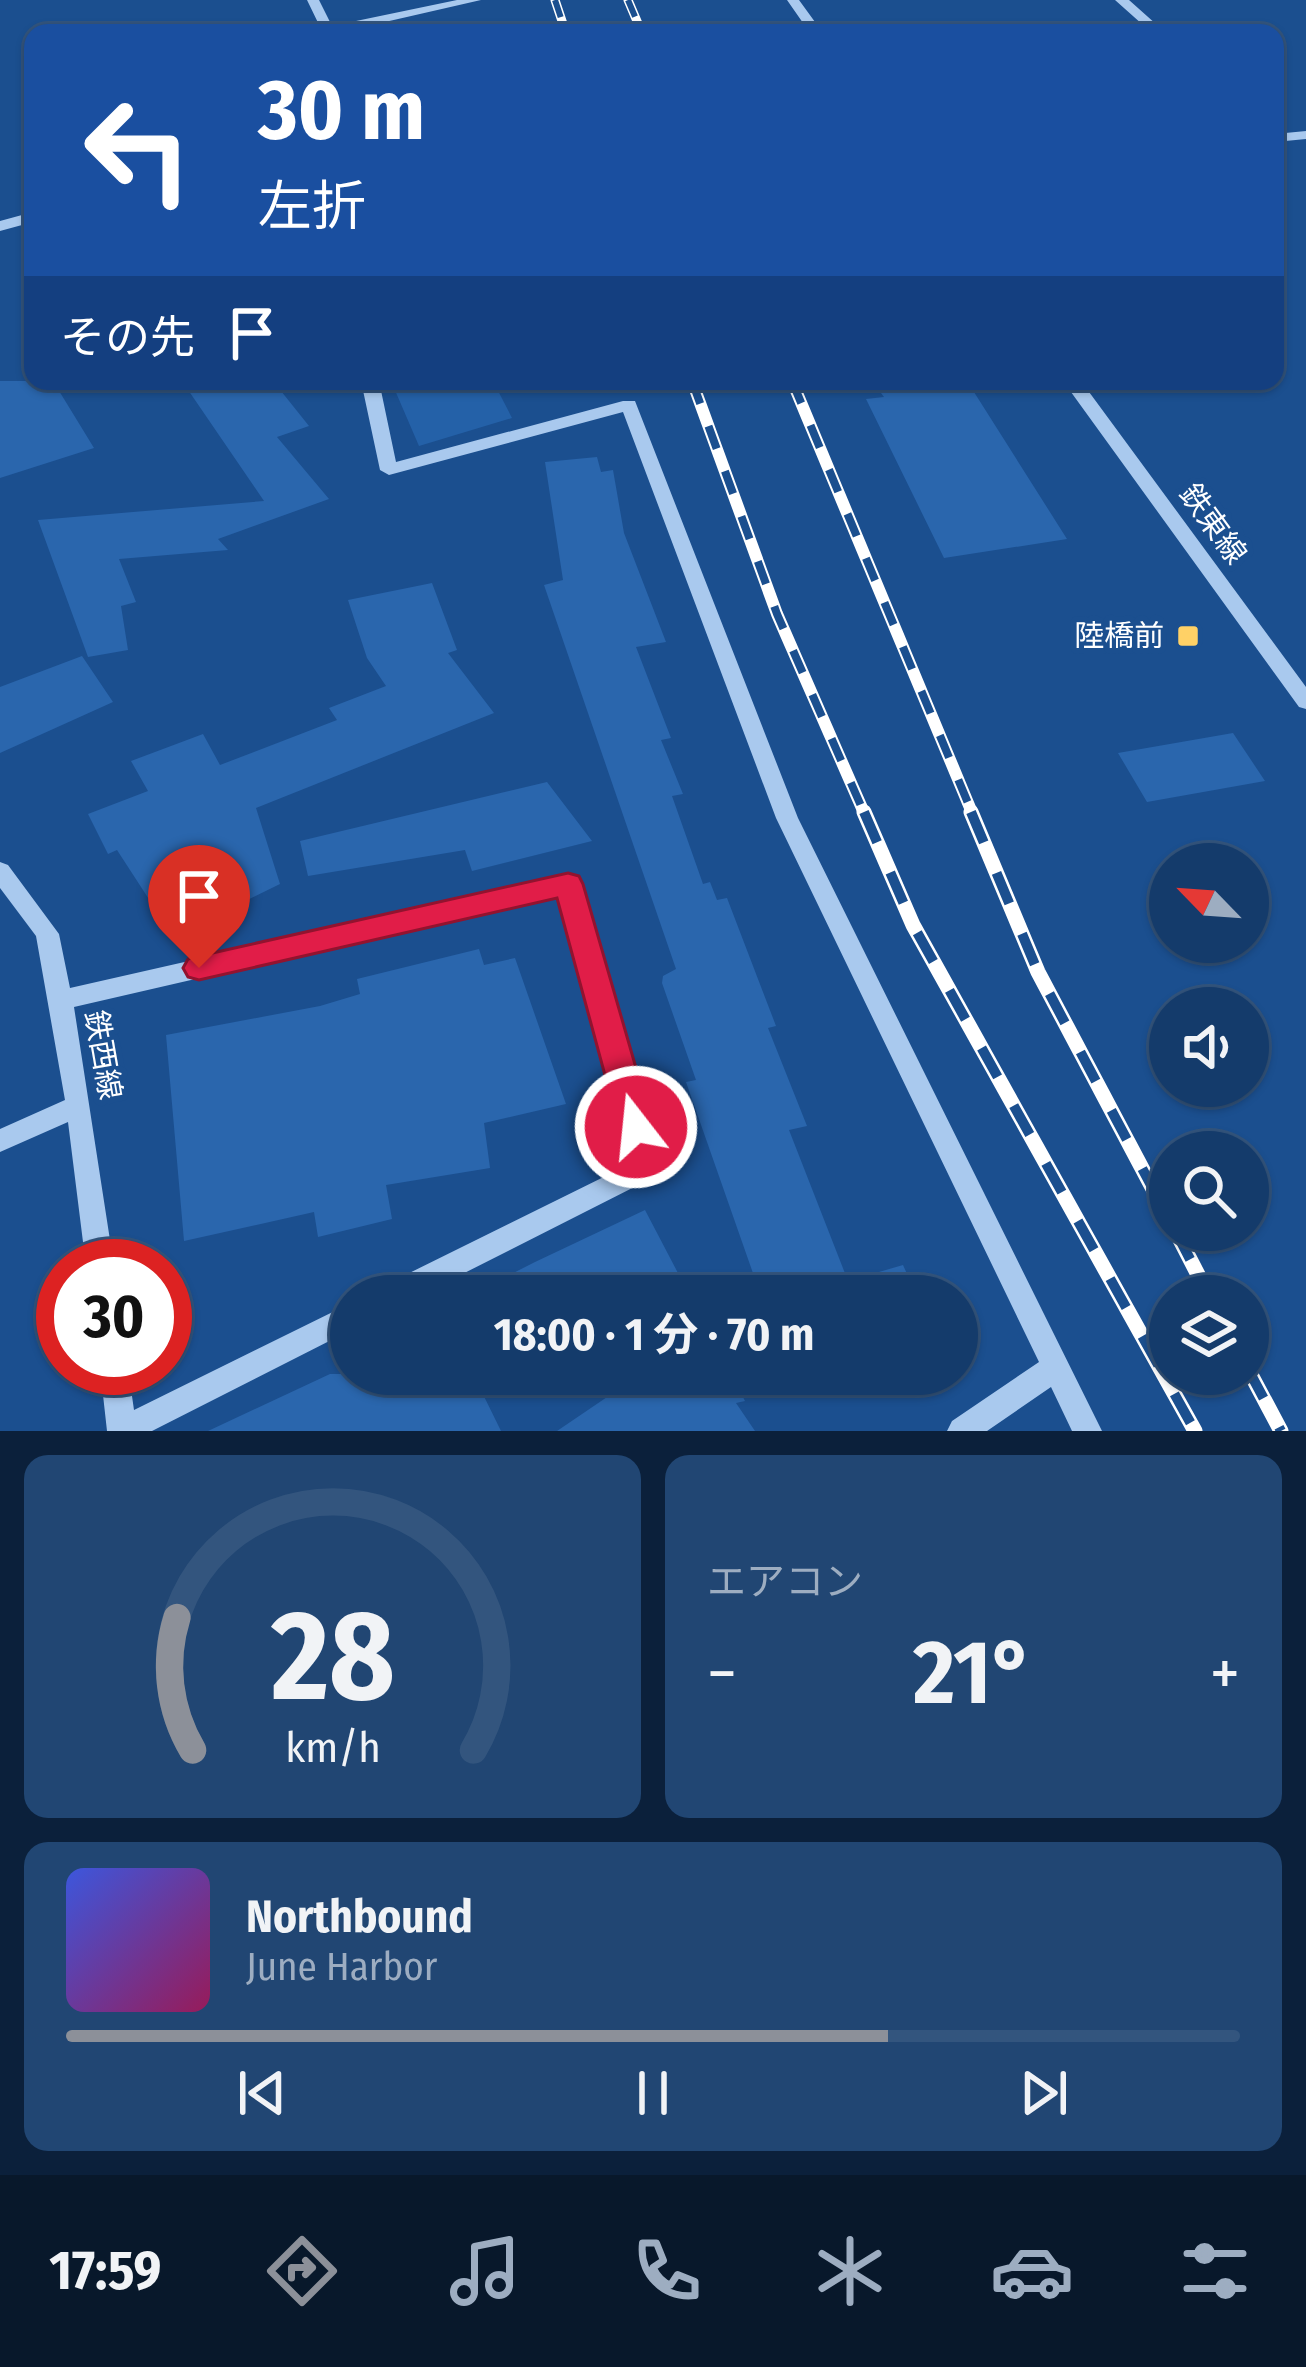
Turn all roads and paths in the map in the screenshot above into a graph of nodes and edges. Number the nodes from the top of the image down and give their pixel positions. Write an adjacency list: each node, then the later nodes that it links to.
1 (475, 0): 4 (street)
2 (793, 0): 5 (street)
3 (1120, 0): 6 (street)
4 (361, 24)
5 (811, 24)
6 (1149, 24)
7 (372, 390): 17 (street)
8 (1079, 390): 9 (street, 鉄東線)
9 (1306, 702)
10 (0, 871): 11 (street, 鉄西線)
11 (60, 1000): 12 (street, 鉄西線); 15 (street)
12 (79, 1105): 13 (street); 14 (street, 鉄西線)
13 (0, 1141)
14 (96, 1239)
15 (434, 1275)
16 (330, 1327): 19 (street)
17 (1056, 1366): 20 (street); 21 (street)
18 (117, 1395): 19 (street)
19 (122, 1431)
20 (962, 1431)
21 (1088, 1431)

